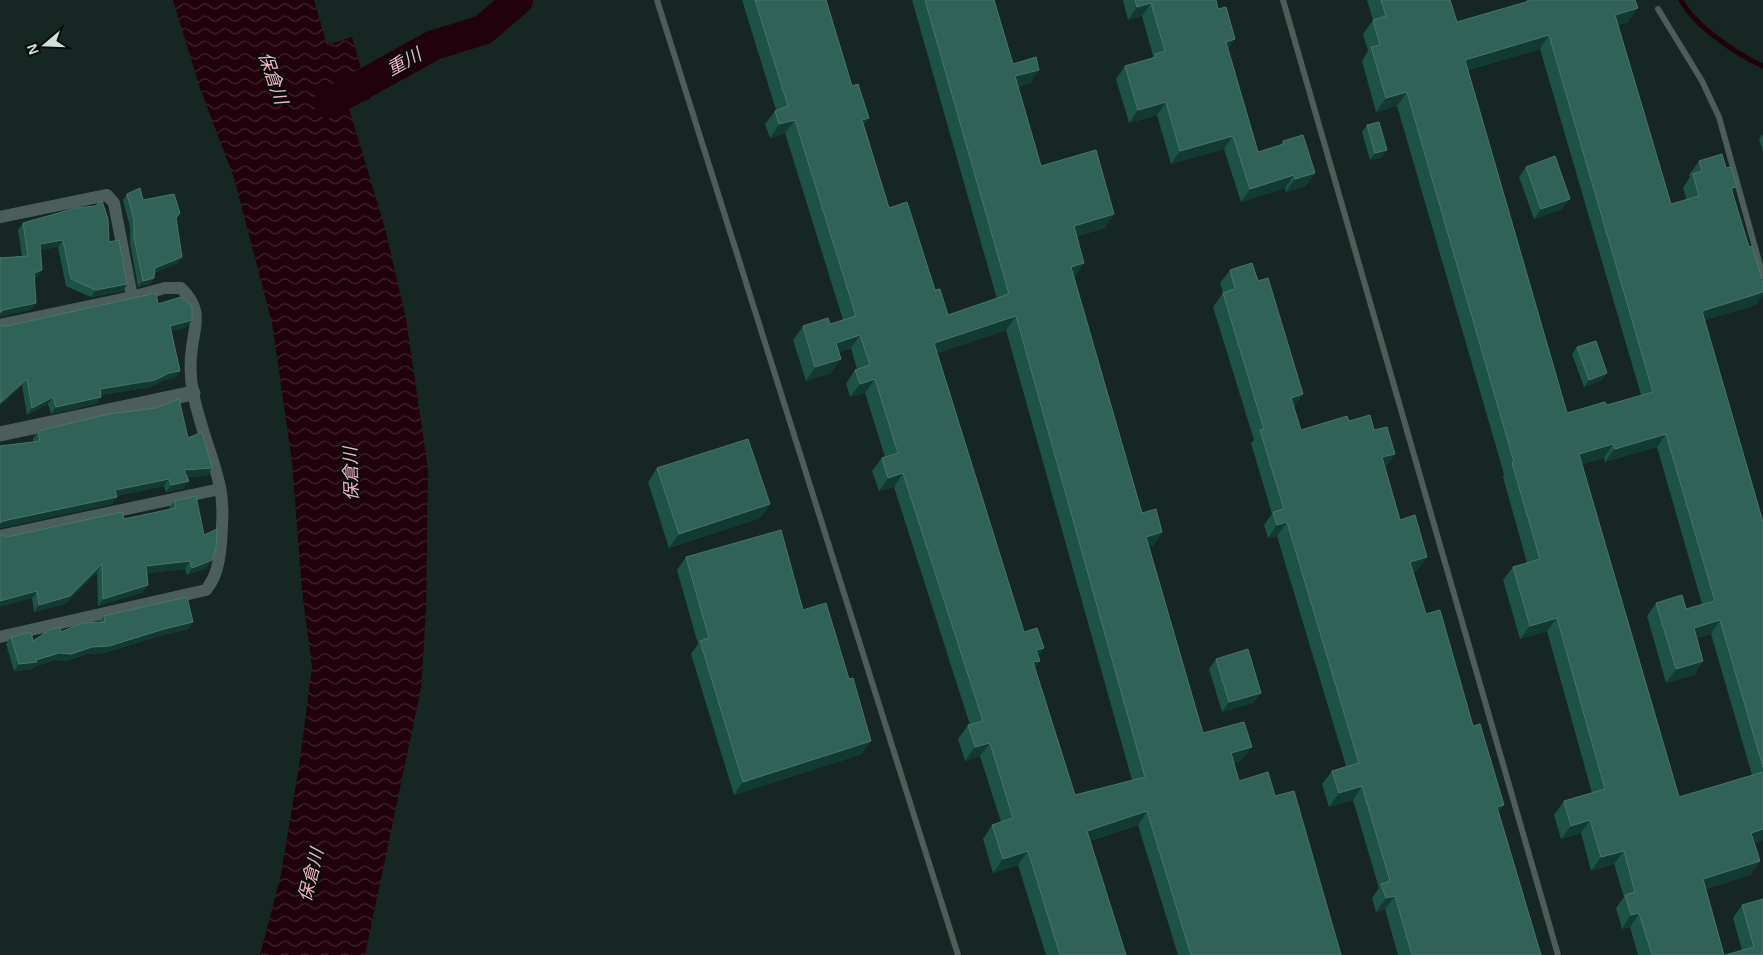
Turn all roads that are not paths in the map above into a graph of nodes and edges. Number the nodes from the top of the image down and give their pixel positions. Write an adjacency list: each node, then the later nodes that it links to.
1 (657, 0): 13 (lane)
2 (1283, 0): 14 (lane)
3 (1658, 9): 5 (lane)
4 (0, 218): 6 (street)
5 (1763, 276)
6 (132, 296): 7 (street); 8 (street)
7 (0, 325)
8 (193, 393): 9 (street); 10 (street)
9 (0, 434)
10 (220, 489): 11 (street); 12 (street)
11 (0, 536)
12 (0, 637)
13 (958, 955)
14 (1558, 955)

